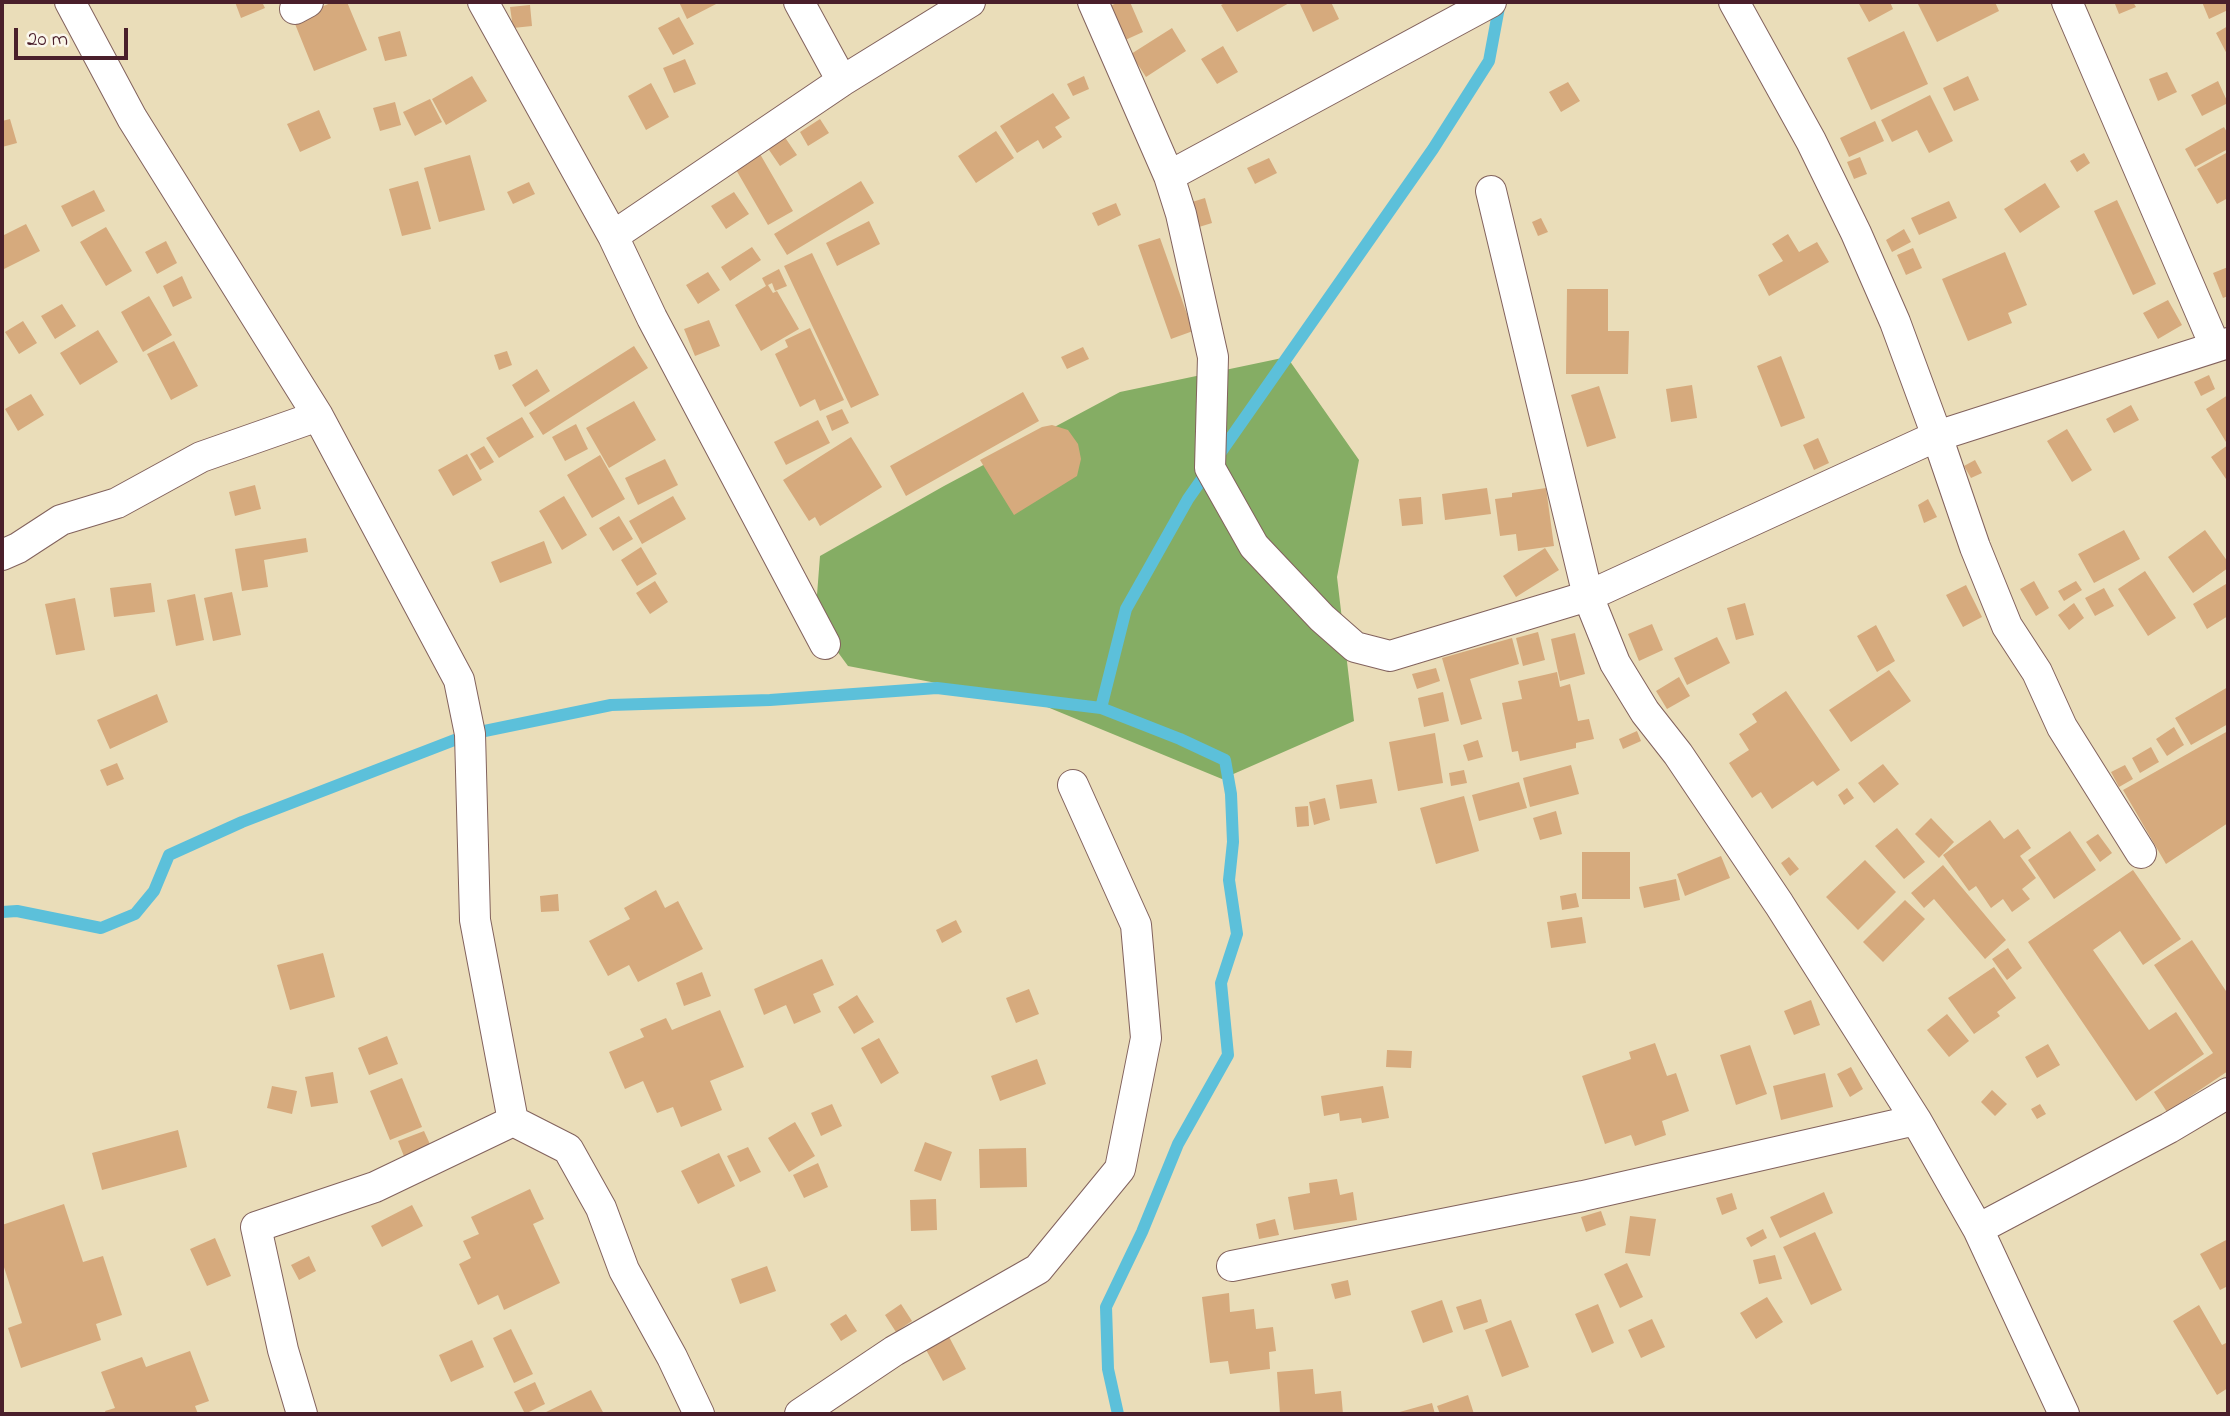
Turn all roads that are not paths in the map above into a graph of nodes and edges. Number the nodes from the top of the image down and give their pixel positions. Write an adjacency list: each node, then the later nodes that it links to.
1 (69, 2): 14 (street)
2 (483, 2): 12 (street)
3 (799, 2): 9 (street)
4 (970, 2): 9 (street)
5 (1093, 2): 10 (street)
6 (1491, 2): 10 (street)
7 (1734, 2): 15 (street)
8 (2067, 2): 13 (street)
9 (842, 81): 12 (street)
10 (1169, 176): 17 (street)
11 (1490, 191): 17 (street)
12 (613, 236): 18 (street)
13 (2222, 344): 15 (street)
14 (318, 416): 16 (street); 23 (street)
15 (1937, 436): 17 (street); 20 (street)
16 (2, 555)
17 (1588, 596): 22 (street)
18 (825, 644)
19 (1073, 785): 28 (street)
20 (2141, 853)
21 (2228, 1093): 24 (street)
22 (1916, 1120): 24 (street); 25 (street)
23 (513, 1121): 26 (street); 27 (street)
24 (1978, 1229): 29 (street)
25 (1232, 1266)
26 (302, 1414)
27 (699, 1414)
28 (800, 1414)
29 (2064, 1414)

